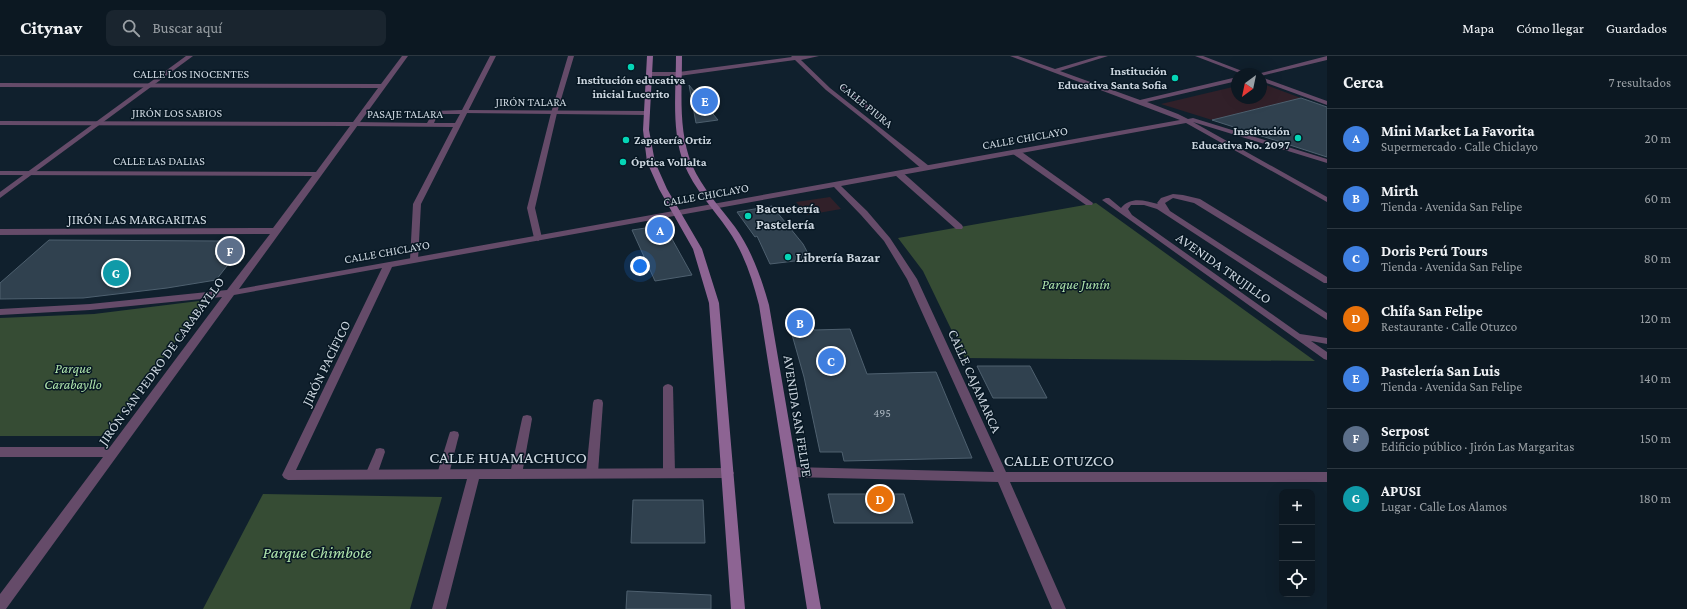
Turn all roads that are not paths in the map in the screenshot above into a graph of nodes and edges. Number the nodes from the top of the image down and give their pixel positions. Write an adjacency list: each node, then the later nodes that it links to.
1 (190, 56): 23 (street)
2 (405, 56): 24 (street, JIRÓN SAN PEDRO DE CARABAYLLO)
3 (492, 56): 28 (street)
4 (571, 56): 29 (street)
5 (650, 56): 18 (main road)
6 (679, 56): 19 (main road, AVENIDA SAN FELIPE)
7 (816, 56): 11 (street)
8 (1013, 56): 16 (street)
9 (1105, 56): 16 (street)
10 (1198, 56): 15 (street)
11 (795, 57): 19 (street); 41 (street, CALLE PIURA)
12 (1327, 58): 13 (street)
13 (1318, 61): 14 (street); 17 (street)
14 (1327, 64)
15 (1231, 68)
16 (1055, 71): 26 (street)
17 (1267, 72)
18 (649, 74): 19 (street); 30 (main road)
19 (679, 74): 51 (main road, AVENIDA SAN FELIPE)
20 (1231, 80): 26 (street)
21 (1267, 81): 27 (street)
22 (0, 85): 23 (street, CALLE LOS INOCENTES)
23 (150, 85): 24 (street, CALLE LOS INOCENTES); 35 (street)
24 (383, 86): 36 (street, JIRÓN SAN PEDRO DE CARABAYLLO)
25 (841, 87): 32 (street)
26 (1140, 102): 31 (street)
27 (1327, 103)
28 (464, 112): 29 (street, JIRÓN TALARA); 37 (street, JIRÓN TALARA); 38 (street)
29 (554, 113): 30 (street, JIRÓN TALARA); 58 (street)
30 (647, 113): 53 (main road)
31 (1176, 115): 33 (street); 40 (street)
32 (884, 121)
33 (1188, 121): 39 (street, CALLE CHICLAYO); 49 (street)
34 (0, 123): 35 (street, JIRÓN LOS SABIOS)
35 (98, 124): 36 (street, JIRÓN LOS SABIOS); 43 (street)
36 (353, 124): 37 (street, PASAJE TALARA); 45 (street, JIRÓN SAN PEDRO DE CARABAYLLO)
37 (429, 125): 38 (street, PASAJE TALARA)
38 (458, 125): 59 (street)
39 (1016, 152): 41 (street, CALLE CHICLAYO); 50 (street)
40 (1327, 161)
41 (926, 168): 44 (street, CALLE CHICLAYO)
42 (0, 173): 43 (street, CALLE LAS DALIAS)
43 (31, 173): 45 (street, CALLE LAS DALIAS); 47 (street)
44 (898, 173): 46 (street, CALLE CHICLAYO); 55 (street)
45 (317, 174): 56 (street, JIRÓN SAN PEDRO DE CARABAYLLO)
46 (835, 184): 51 (street, CALLE CHICLAYO); 84 (street, CALLE CAJAMARCA)
47 (0, 196)
48 (1106, 200): 54 (lane, AVENIDA TRUJILLO)
49 (1327, 200)
50 (1090, 203)
51 (715, 206): 53 (street, CALLE CHICLAYO); 75 (main road, AVENIDA SAN FELIPE)
52 (1167, 210): 54 (lane); 61 (lane); 64 (lane)
53 (676, 213): 58 (street, CALLE CHICLAYO); 77 (main road)
54 (1129, 217): 65 (lane, AVENIDA TRUJILLO)
55 (959, 227)
56 (275, 231): 57 (street, JIRÓN LAS MARGARITAS); 62 (street, JIRÓN SAN PEDRO DE CARABAYLLO)
57 (0, 232)
58 (538, 238): 59 (street, CALLE CHICLAYO)
59 (414, 260): 60 (street, CALLE CHICLAYO)
60 (389, 264): 62 (street, CALLE CHICLAYO); 82 (street, JIRÓN PACÍFICO)
61 (1327, 281)
62 (230, 293): 63 (street, CALLE CHICLAYO); 73 (street, JIRÓN SAN PEDRO DE CARABAYLLO)
63 (0, 312)
64 (1327, 317)
65 (1286, 328): 66 (lane); 67 (lane, AVENIDA TRUJILLO)
66 (1327, 341)
67 (1327, 357)
68 (668, 387): 76 (lane)
69 (598, 403): 81 (lane)
70 (527, 419): 80 (lane)
71 (454, 436): 78 (lane)
72 (0, 452): 73 (street)
73 (113, 452): 86 (street, JIRÓN SAN PEDRO DE CARABAYLLO)
74 (380, 452): 83 (lane)
75 (792, 472): 84 (street, CALLE OTUZCO); 89 (main road, AVENIDA SAN FELIPE)
76 (668, 473): 77 (street, CALLE HUAMACHUCO); 81 (street, CALLE HUAMACHUCO)
77 (728, 473): 88 (main road)
78 (443, 474): 79 (street, CALLE HUAMACHUCO); 83 (street, CALLE HUAMACHUCO)
79 (474, 474): 80 (street, CALLE HUAMACHUCO); 87 (street)
80 (516, 474): 81 (street, CALLE HUAMACHUCO)
81 (592, 474)
82 (288, 475): 83 (street, CALLE HUAMACHUCO)
83 (372, 475)
84 (1002, 477): 85 (street, CALLE OTUZCO); 90 (street, CALLE CAJAMARCA)
85 (1327, 477)
86 (0, 606)
87 (439, 609)
88 (738, 609)
89 (814, 609)
90 (1059, 609)

